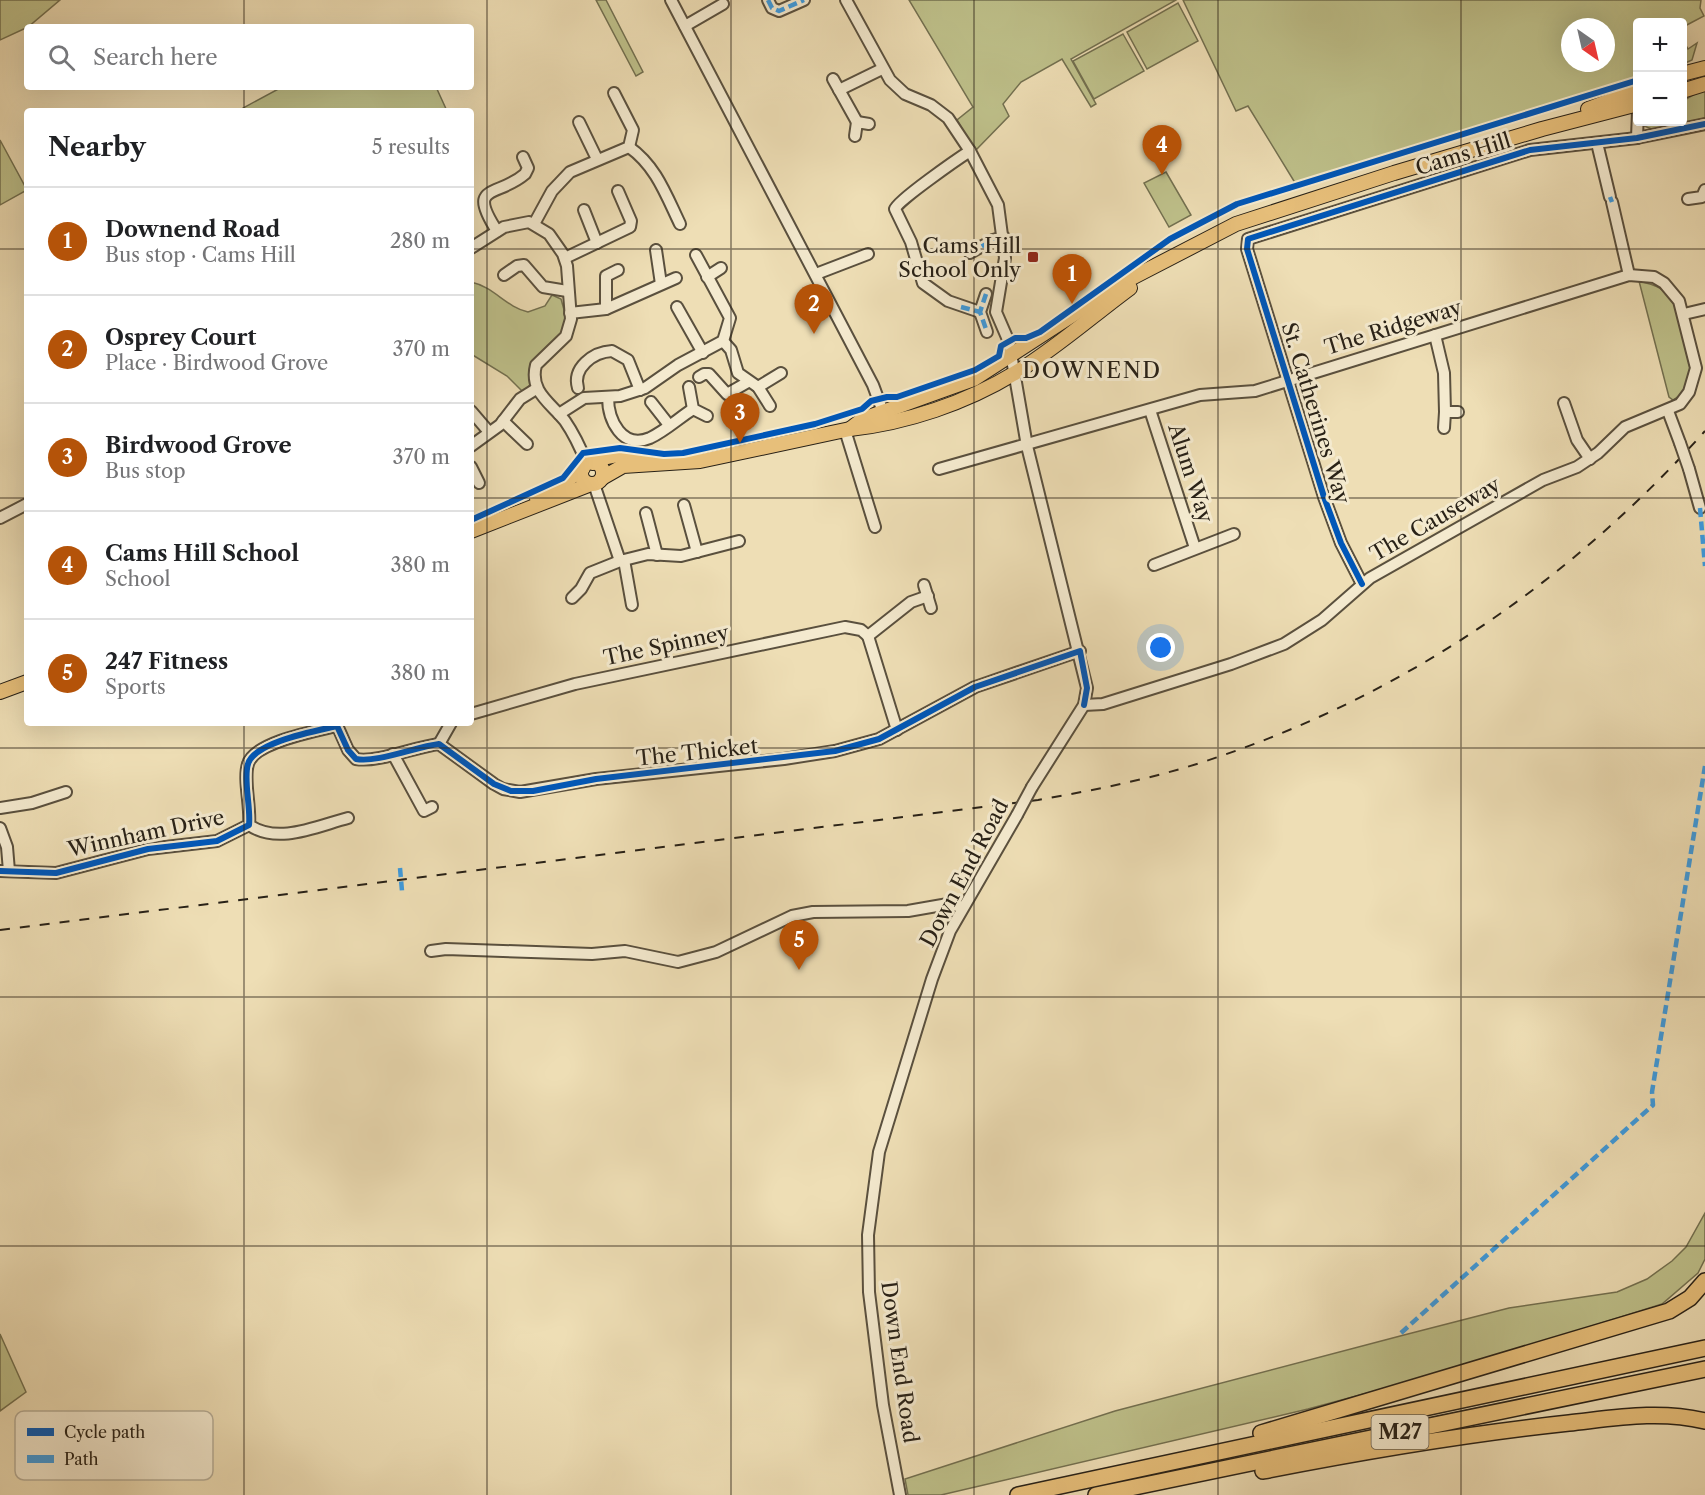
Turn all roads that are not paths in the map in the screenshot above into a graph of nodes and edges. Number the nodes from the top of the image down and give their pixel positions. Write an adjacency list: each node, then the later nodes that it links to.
1 (671, 0): 6 (street)
2 (768, 0): 3 (street)
3 (804, 0)
4 (846, 0): 8 (street)
5 (723, 4): 6 (street)
6 (685, 26): 51 (street)
7 (1705, 68): 9 (main road)
8 (882, 69): 12 (street); 25 (street)
9 (1687, 73)
10 (833, 79): 12 (street)
11 (1705, 84): 13 (main road)
12 (839, 90): 21 (street)
13 (1687, 90)
14 (1633, 92): 20 (main road, Cams Hill)
15 (614, 93): 24 (street)
16 (1633, 105): 20 (main road, Cams Hill)
17 (579, 122): 27 (street)
18 (1705, 124): 22 (street, Cams Hill)
19 (1638, 126): 22 (street)
20 (1542, 129): 48 (main road, Cams Hill)
21 (855, 136)
22 (1638, 138): 23 (street, Cams Hill)
23 (1597, 143): 42 (street, Cams Hill); 52 (street)
24 (629, 147): 27 (street); 37 (street)
25 (970, 151): 39 (street); 62 (street)
26 (523, 157): 28 (street)
27 (597, 159): 36 (street)
28 (526, 172): 29 (street); 34 (street)
29 (537, 178)
30 (622, 193): 40 (street)
31 (1704, 196): 32 (street)
32 (1688, 199)
33 (474, 200): 34 (street)
34 (483, 202): 38 (street)
35 (584, 210): 40 (street)
36 (534, 224): 38 (street); 47 (street)
37 (680, 224)
38 (497, 231): 41 (street)
39 (1004, 237): 45 (street); 69 (street)
40 (597, 243): 47 (street)
41 (474, 246)
42 (1247, 249): 73 (street, St. Catherines Way)
43 (656, 250): 56 (street)
44 (868, 254): 51 (street)
45 (970, 254)
46 (696, 255): 54 (street)
47 (565, 258): 57 (street)
48 (1167, 259): 69 (main road, Cams Hill); 71 (main road, Cams Hill)
49 (721, 268): 54 (street)
50 (618, 270): 60 (street)
51 (816, 274): 86 (street)
52 (1629, 274): 64 (street, The Ridgeway); 66 (street, The Ridgeway)
53 (504, 275): 57 (street)
54 (707, 277): 67 (street)
55 (676, 278): 56 (street)
56 (661, 284): 60 (street)
57 (567, 291): 63 (street)
58 (986, 294): 62 (street)
59 (677, 307): 68 (street)
60 (606, 309): 63 (street)
61 (1705, 309): 64 (street)
62 (980, 312): 65 (street)
63 (570, 313): 77 (street)
64 (1684, 314): 85 (street, The Causeway)
65 (987, 332)
66 (1435, 335): 73 (street, The Ridgeway); 87 (street)
67 (723, 340): 68 (street); 74 (street)
68 (703, 353): 78 (street)
69 (1012, 356): 71 (street); 86 (main road, Cams Hill)
70 (781, 373): 74 (street)
71 (1016, 373): 95 (main road, Cams Hill); 99 (street)
72 (699, 377): 74 (street)
73 (1289, 381): 84 (street, The Ridgeway); 122 (street, St. Catherines Way)
74 (753, 385): 82 (street)
75 (689, 387): 83 (street)
76 (578, 388): 78 (street)
77 (536, 389): 90 (street); 92 (street)
78 (640, 390): 79 (street)
79 (608, 397): 90 (street); 93 (street)
80 (651, 402): 93 (street)
81 (1564, 403): 100 (street)
82 (770, 406)
83 (693, 409): 91 (street); 93 (street)
84 (1150, 410): 99 (street, The Ridgeway); 117 (street, Alum Way)
85 (1668, 411): 100 (street, The Causeway); 109 (street, bridge)
86 (883, 412): 95 (main road, Cams Hill)
87 (1445, 412): 88 (street); 94 (street)
88 (1458, 412)
89 (474, 414): 96 (street)
90 (559, 414): 102 (street)
91 (707, 416)
92 (503, 421): 96 (street); 98 (street)
93 (669, 425)
94 (1444, 428)
95 (847, 429): 101 (main road); 113 (street)
96 (489, 432): 97 (street)
97 (474, 444)
98 (527, 444)
99 (1027, 446): 103 (street, The Ridgeway); 127 (street)
100 (1590, 459): 122 (street, The Causeway)
101 (648, 463): 102 (main road); 105 (main road)
102 (588, 465): 105 (main road); 110 (main road)
103 (939, 469)
104 (474, 473): 106 (street)
105 (596, 482): 110 (main road); 120 (street)
106 (479, 483)
107 (684, 505): 118 (street)
108 (24, 506): 112 (street)
109 (1700, 507)
110 (521, 509): 114 (main road)
111 (646, 513): 119 (street)
112 (0, 518)
113 (875, 527)
114 (474, 530)
115 (1234, 534): 117 (street, Alum Way)
116 (739, 541): 118 (street)
117 (1195, 548): 121 (street, Alum Way)
118 (697, 552): 119 (street)
119 (657, 555): 120 (street)
120 (622, 561): 123 (street); 124 (street)
121 (1154, 565)
122 (1362, 584): 130 (street, The Causeway)
123 (572, 598)
124 (632, 605)
125 (931, 608): 126 (street)
126 (868, 636): 131 (street, The Spinney); 135 (street)
127 (1080, 651): 130 (street); 135 (street, The Thicket)
128 (24, 683): 129 (main road)
129 (0, 692)
130 (1084, 705): 145 (street, Down End Road, bridge)
131 (474, 713)
132 (330, 726): 142 (street, Winnham Drive)
133 (337, 726): 137 (street)
134 (449, 726): 136 (street)
135 (897, 730): 136 (street, The Thicket)
136 (439, 744): 137 (street)
137 (393, 754): 140 (street)
138 (66, 792): 139 (street)
139 (0, 808)
140 (429, 813)
141 (348, 818): 142 (street)
142 (249, 825): 144 (street, Winnham Drive)
143 (0, 828): 144 (street)
144 (4, 871)
145 (963, 907): 146 (street); 152 (street, Down End Road)
146 (431, 951)
147 (1705, 1281): 151 (highway, M27)
148 (1705, 1348): 151 (highway, M27)
149 (1705, 1369): 154 (highway, M27)
150 (1705, 1421): 155 (highway, M27)
151 (1151, 1464): 153 (highway, M27)
152 (900, 1495)
153 (1018, 1495)
154 (1096, 1495)
155 (1139, 1495)

